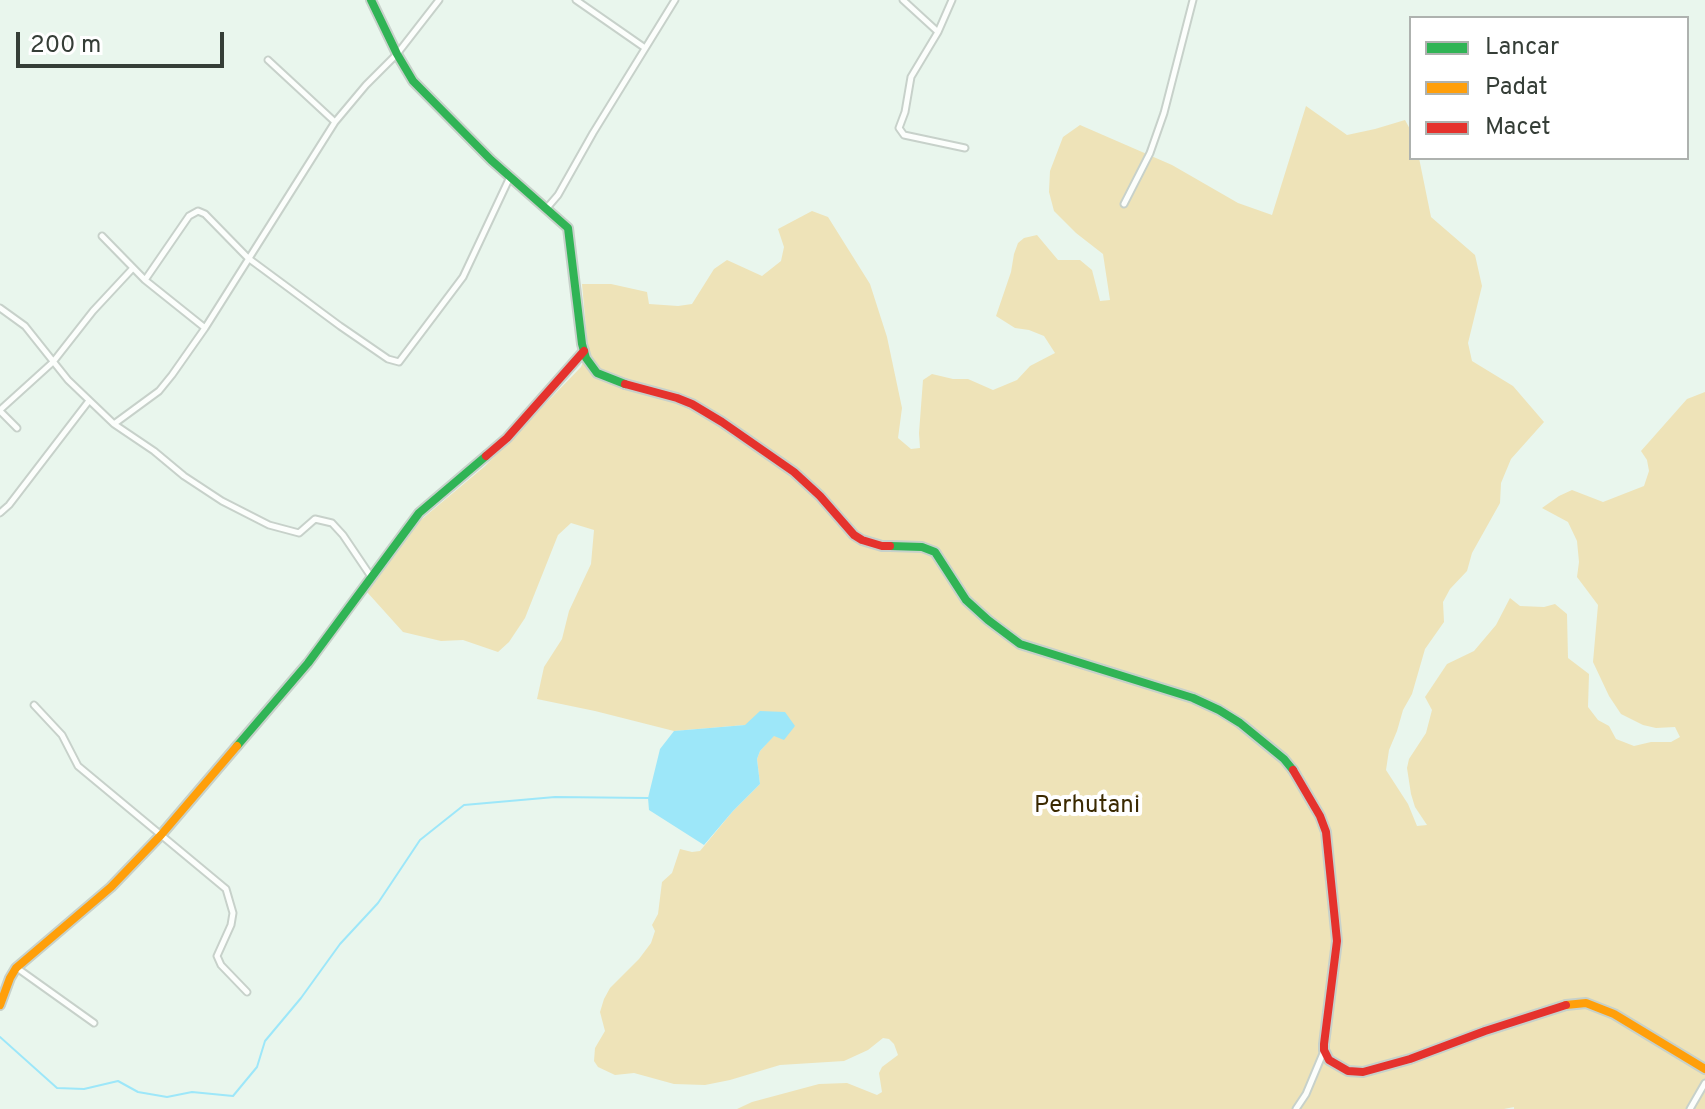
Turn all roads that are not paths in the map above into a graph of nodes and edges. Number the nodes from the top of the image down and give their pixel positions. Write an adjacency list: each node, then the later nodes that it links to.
1 (371, 0): 10 (street)
2 (439, 0): 10 (street)
3 (576, 0): 9 (street)
4 (675, 0): 9 (street)
5 (903, 0): 8 (street)
6 (952, 0): 8 (street)
7 (1193, 0): 15 (street)
8 (938, 32): 13 (street)
9 (645, 48): 16 (street)
10 (397, 54): 12 (street); 14 (street)
11 (268, 60): 12 (street)
12 (335, 122): 18 (street)
13 (965, 148)
14 (510, 177): 16 (street); 18 (street)
15 (1124, 204)
16 (546, 209): 23 (street)
17 (102, 236): 19 (street)
18 (248, 258): 20 (street); 22 (street)
19 (133, 268): 20 (street); 24 (street)
20 (145, 280): 22 (street)
21 (0, 308): 24 (street)
22 (205, 328): 27 (street)
23 (584, 351): 30 (street); 37 (street)
24 (53, 362): 25 (street); 26 (street)
25 (88, 402): 27 (street); 29 (street)
26 (0, 410): 28 (street)
27 (114, 424): 30 (street)
28 (17, 428)
29 (0, 513)
30 (372, 578): 32 (street)
31 (34, 705): 32 (street)
32 (161, 835): 33 (street); 34 (street)
33 (16, 968): 35 (street); 36 (street)
34 (247, 992)
35 (0, 1005)
36 (94, 1023)
37 (1324, 1050): 38 (street); 40 (street)
38 (1705, 1069)
39 (1705, 1083): 41 (street)
40 (1296, 1109)
41 (1690, 1109)

